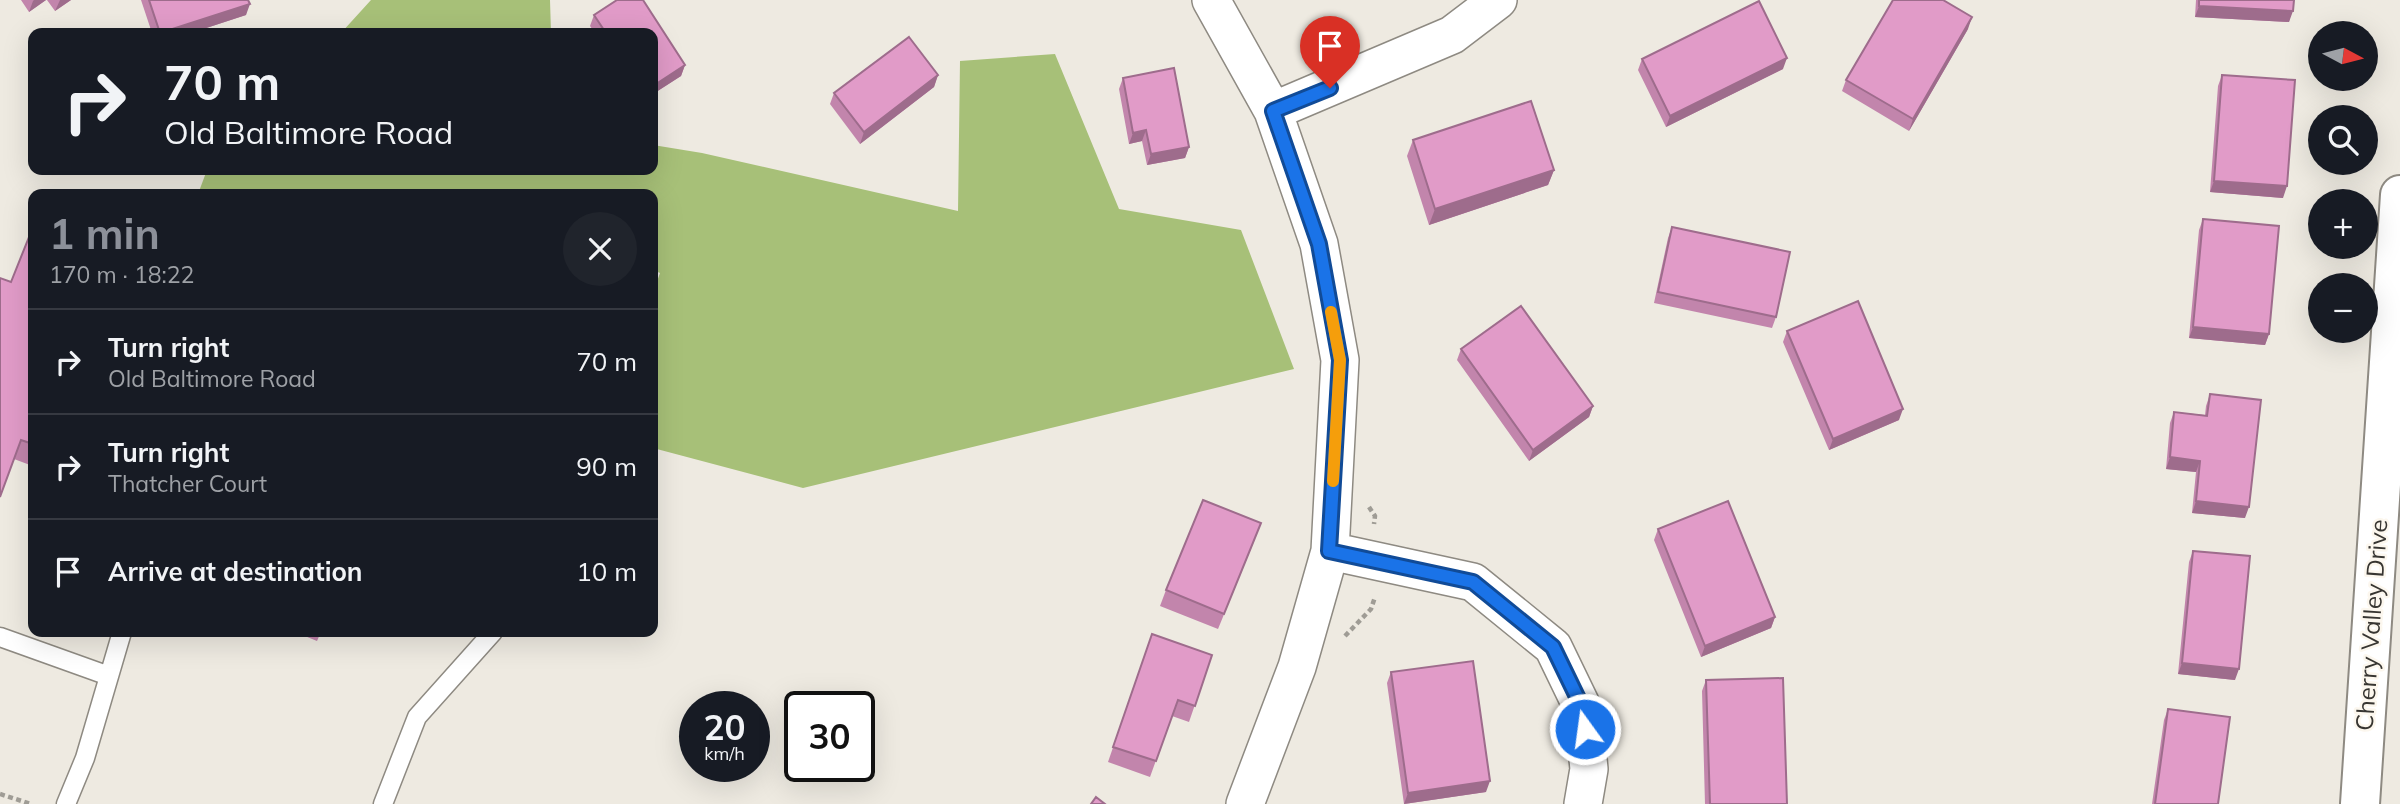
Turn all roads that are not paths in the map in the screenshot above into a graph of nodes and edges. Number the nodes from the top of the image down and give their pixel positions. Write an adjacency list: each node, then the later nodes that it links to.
1 (1211, 0): 3 (street)
2 (1498, 0): 3 (street)
3 (1273, 111): 5 (street)
4 (2400, 195): 14 (street, Cherry Valley Drive)
5 (1329, 551): 12 (street); 13 (street)
6 (0, 637): 9 (lane)
7 (121, 637): 9 (lane)
8 (489, 637): 11 (lane)
9 (109, 676): 10 (lane)
10 (66, 804)
11 (383, 804)
12 (1245, 804)
13 (1583, 804)
14 (2360, 804)

